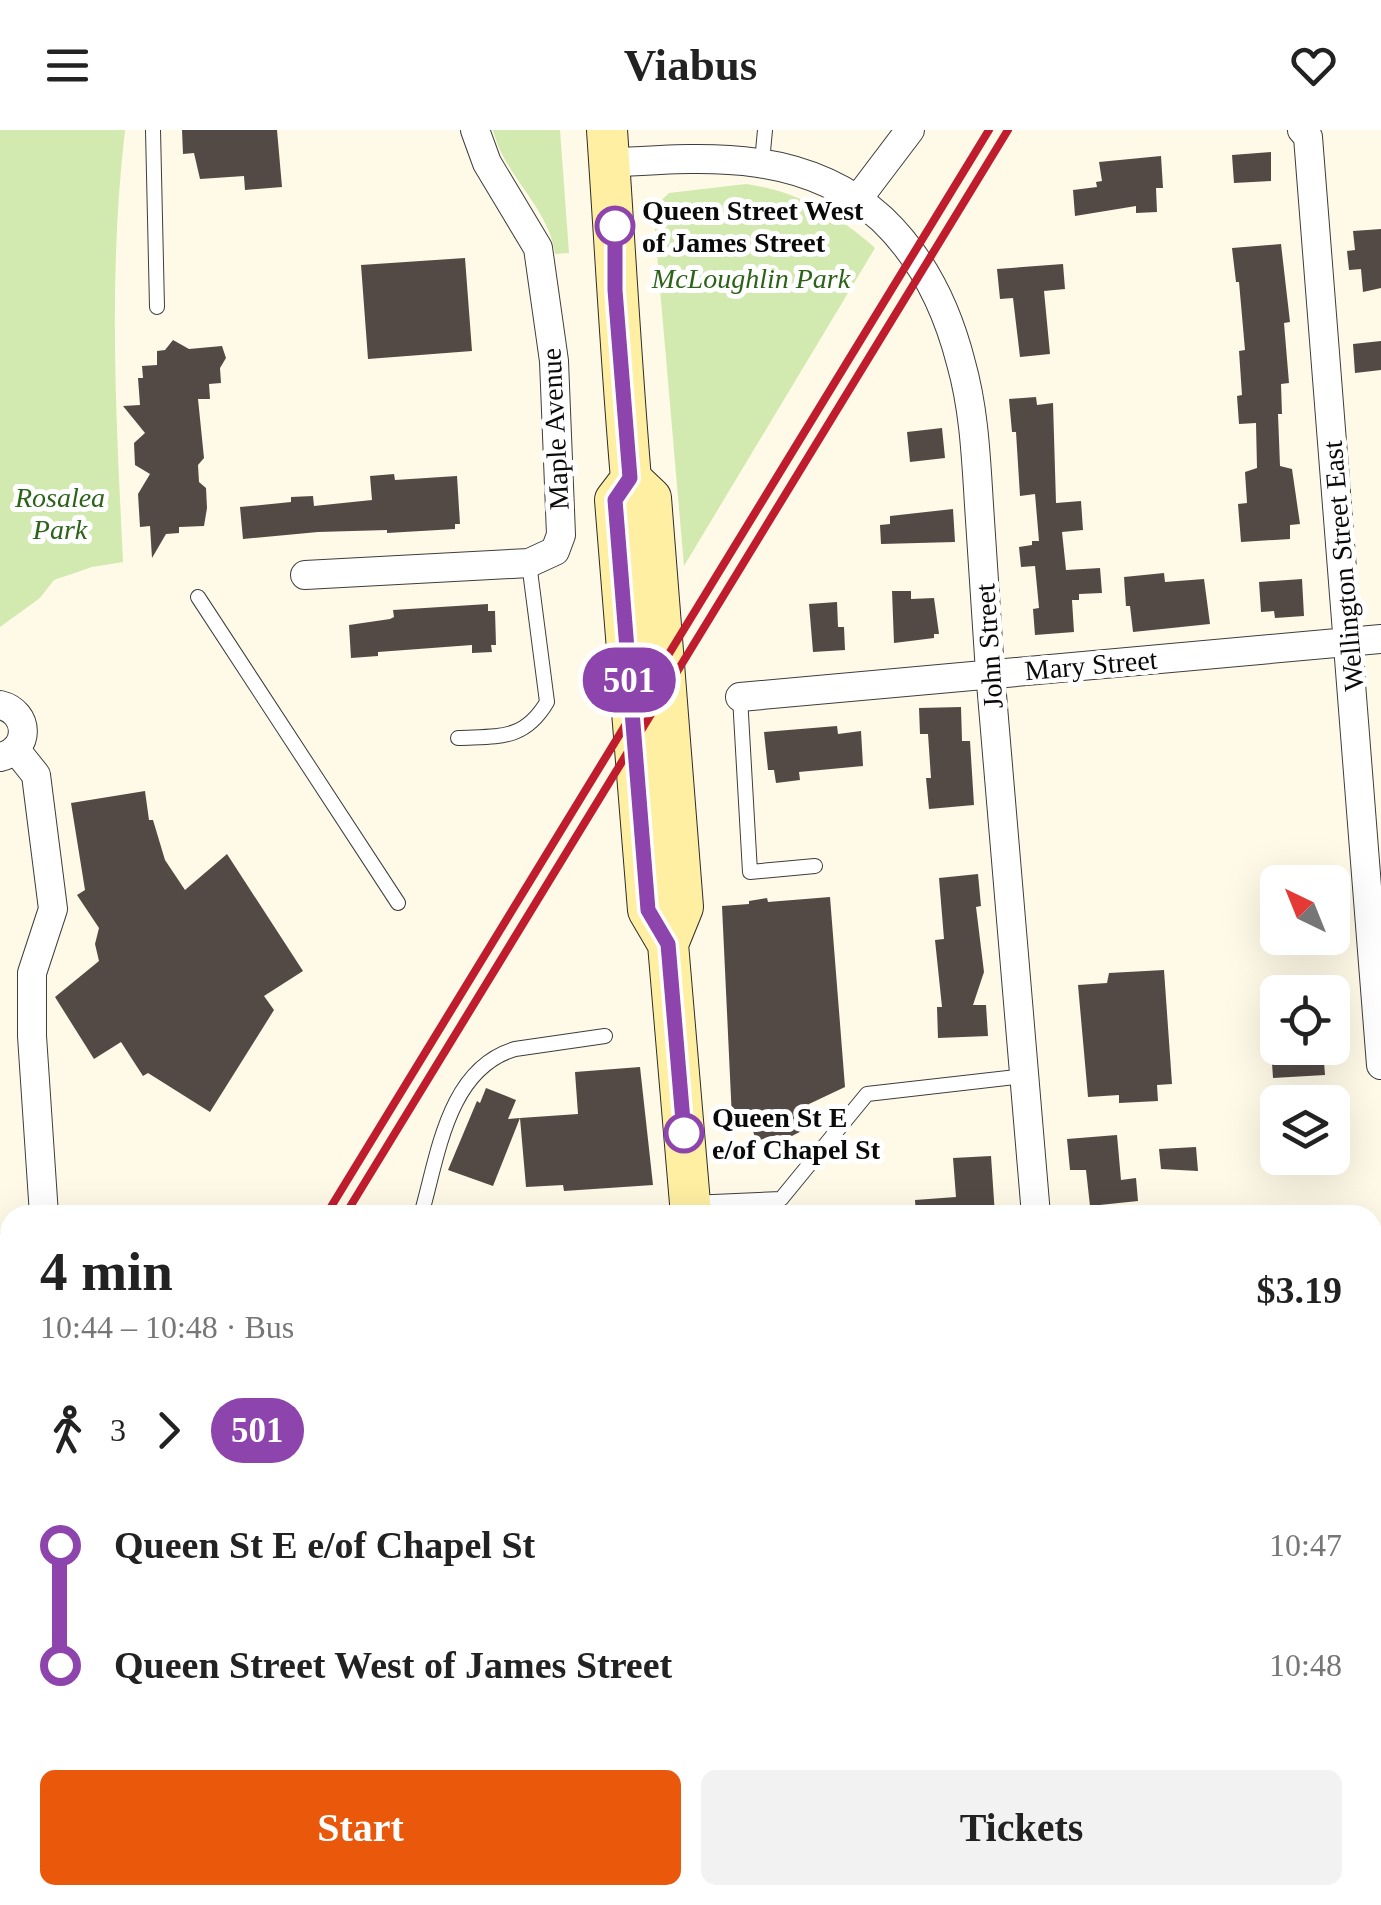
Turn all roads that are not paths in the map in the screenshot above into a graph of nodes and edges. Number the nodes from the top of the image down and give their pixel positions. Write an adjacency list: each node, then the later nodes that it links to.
1 (154, 130): 9 (lane)
2 (475, 130): 10 (street, Maple Avenue)
3 (765, 130): 7 (lane)
4 (910, 130): 8 (street)
5 (1302, 130): 14 (street, Wellington Street East)
6 (608, 146): 7 (street, John Street); 27 (main road)
7 (762, 162): 8 (street, John Street)
8 (857, 200): 15 (street, John Street)
9 (157, 307)
10 (529, 563): 11 (street); 18 (lane)
11 (305, 576)
12 (198, 597): 21 (lane)
13 (1381, 639): 14 (street, Mary Street)
14 (1350, 642): 15 (street, Mary Street); 23 (street, Wellington Street East)
15 (990, 674): 16 (street, Mary Street); 24 (street, John Street)
16 (740, 697): 20 (lane)
17 (0, 705): 19 (street)
18 (458, 738)
19 (8, 753): 25 (street)
20 (815, 866)
21 (398, 903)
22 (605, 1036): 26 (lane)
23 (1381, 1065)
24 (1024, 1076): 28 (lane); 29 (street, John Street)
25 (43, 1205)
26 (424, 1205)
27 (691, 1205)
28 (727, 1205)
29 (1035, 1205)

